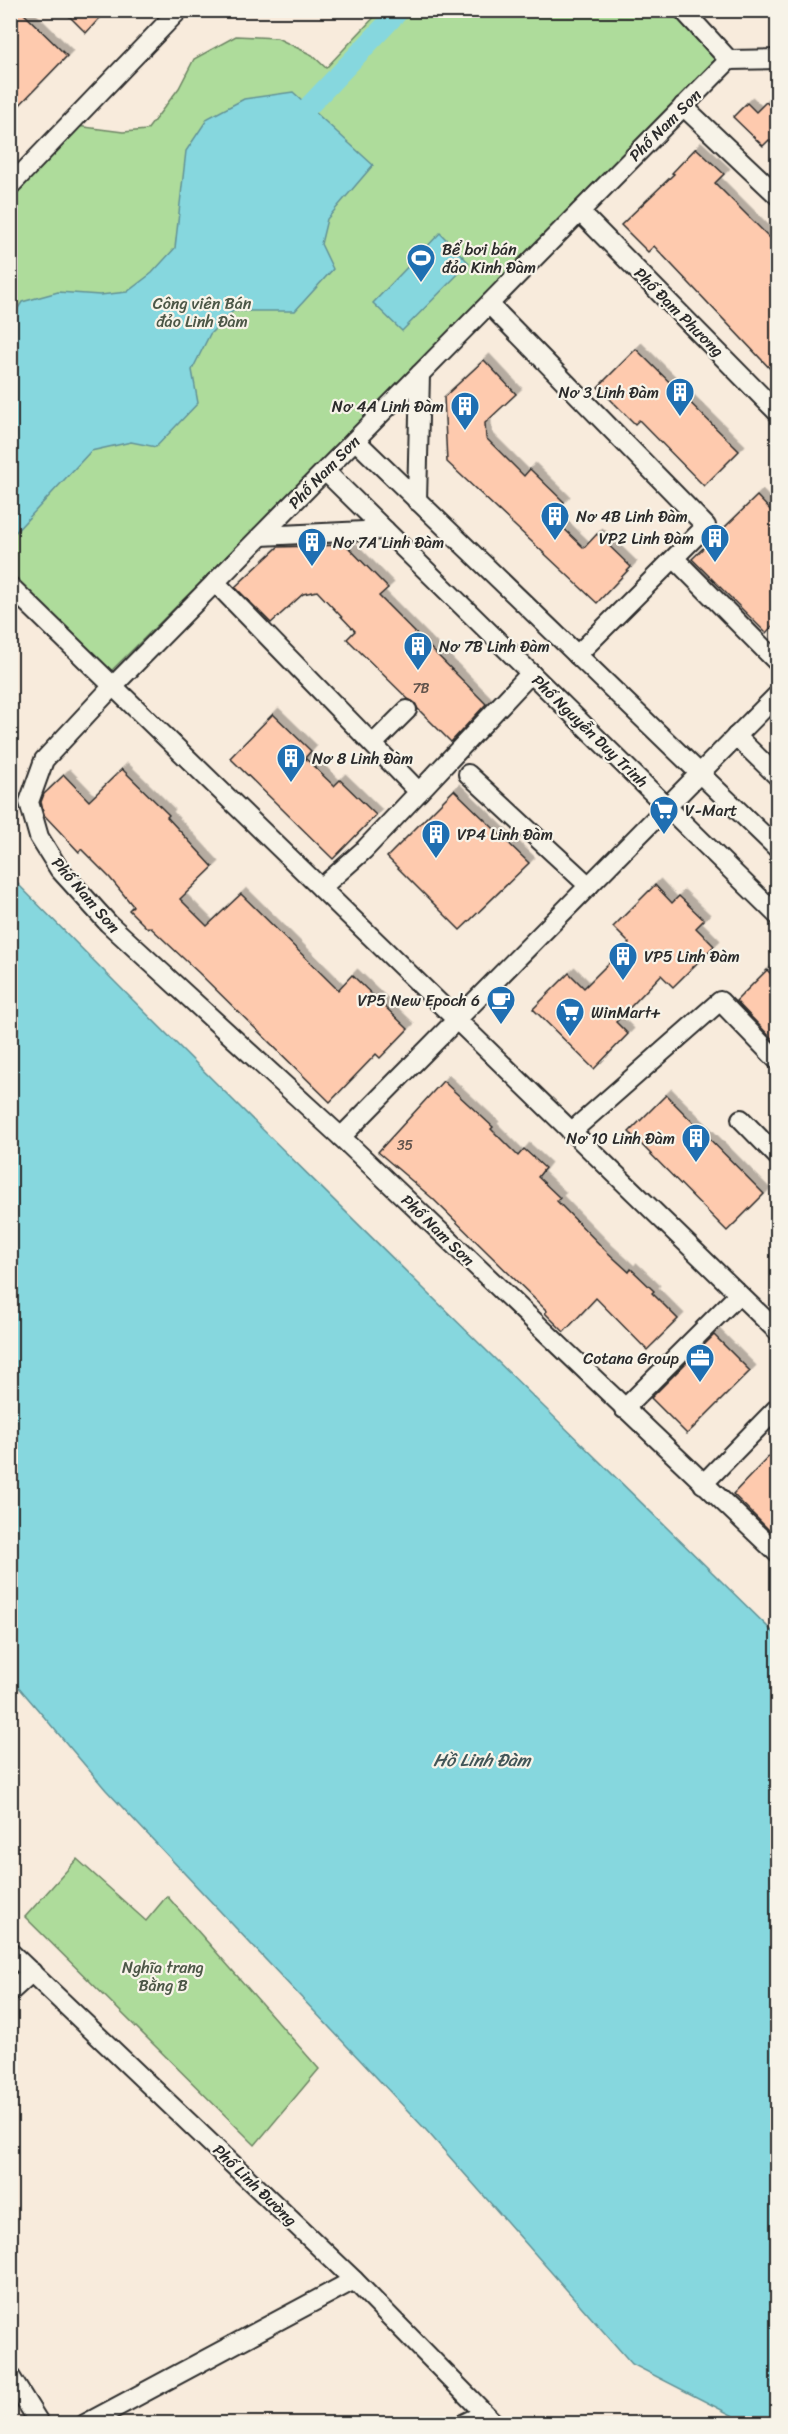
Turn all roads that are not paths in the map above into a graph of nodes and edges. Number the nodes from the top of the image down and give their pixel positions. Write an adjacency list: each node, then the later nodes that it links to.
1 (179, 10): 6 (street)
2 (683, 10): 4 (street)
3 (777, 59): 4 (street)
4 (729, 60): 5 (street, Phố Nam Sơn)
5 (683, 106): 7 (street); 8 (street, Phố Nam Sơn)
6 (13, 179)
7 (777, 196)
8 (579, 212): 9 (street, Phố Nam Sơn); 11 (street, Phố Đạm Phương)
9 (489, 304): 10 (street, Phố Nam Sơn); 17 (street)
10 (420, 374): 12 (street, Phố Nam Sơn); 14 (street)
11 (777, 413)
12 (355, 440): 13 (street, Phố Nam Sơn); 14 (street)
13 (325, 471): 15 (street, Phố Nguyễn Duy Trinh); 16 (street, Phố Nam Sơn)
14 (417, 501): 20 (street)
15 (385, 530): 16 (street); 22 (street, Phố Nguyễn Duy Trinh)
16 (261, 536): 18 (street, Phố Nam Sơn)
17 (675, 559): 20 (street); 21 (street)
18 (215, 582): 23 (street, Phố Nam Sơn); 27 (street)
19 (10, 586): 23 (street)
20 (577, 655): 28 (street)
21 (777, 663)
22 (531, 673): 31 (street); 32 (street, Phố Nguyễn Duy Trinh)
23 (112, 686): 35 (street); 41 (street, Phố Nam Sơn)
24 (777, 694): 26 (street)
25 (406, 710): 27 (street)
26 (736, 736): 28 (street); 30 (street)
27 (374, 743): 31 (street)
28 (700, 773): 32 (street); 33 (street)
29 (468, 774): 34 (street)
30 (777, 777)
31 (419, 792): 35 (street)
32 (667, 807): 34 (street); 36 (street, Phố Nguyễn Duy Trinh)
33 (777, 849)
34 (589, 886): 37 (street)
35 (321, 888): 37 (street)
36 (777, 916)
37 (456, 1020): 40 (street); 41 (street)
38 (777, 1061): 40 (street)
39 (741, 1119): 42 (street)
40 (571, 1132): 43 (street)
41 (341, 1137): 46 (street, Phố Nam Sơn)
42 (777, 1157)
43 (738, 1294): 44 (street); 46 (street)
44 (777, 1332)
45 (777, 1407): 47 (street)
46 (624, 1409): 47 (street, Phố Nam Sơn)
47 (703, 1484): 48 (street, Phố Nam Sơn)
48 (776, 1551)
49 (10, 1952): 50 (street, Phố Linh Đường)
50 (32, 1972): 51 (street); 52 (street, Phố Linh Đường)
51 (10, 1992)
52 (354, 2280): 54 (street, Phố Linh Đường); 56 (street)
53 (10, 2376): 55 (street)
54 (490, 2419): 57 (street)
55 (40, 2424)
56 (85, 2424)
57 (464, 2424)

